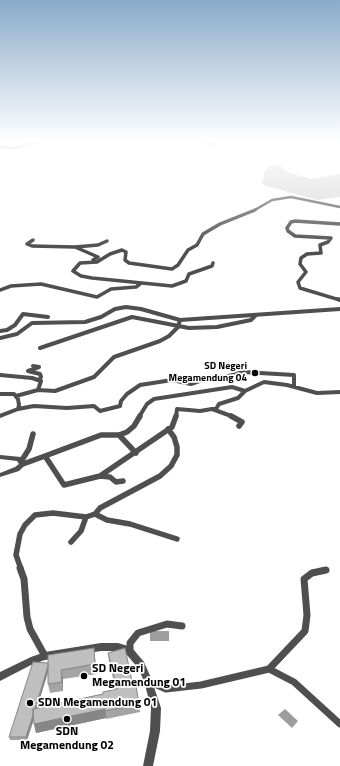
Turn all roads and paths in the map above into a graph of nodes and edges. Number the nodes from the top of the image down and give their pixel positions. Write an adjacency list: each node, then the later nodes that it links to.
1 (340, 207): 6 (street)
2 (340, 224): 10 (street)
3 (33, 240): 5 (street)
4 (107, 241): 5 (street)
5 (75, 247): 6 (street)
6 (86, 262): 8 (street)
7 (213, 263): 8 (street)
8 (140, 284): 9 (street)
9 (0, 290)
10 (340, 300)
11 (340, 309): 12 (street)
12 (256, 315): 14 (street); 15 (street)
13 (48, 317): 16 (street)
14 (180, 320): 15 (street); 17 (street)
15 (178, 327): 18 (street); 23 (street)
16 (0, 331)
17 (0, 338)
18 (40, 348)
19 (33, 366): 21 (street)
20 (0, 375): 21 (street)
21 (39, 380): 23 (street)
22 (294, 386): 24 (street); 25 (street); 28 (street)
23 (38, 390): 27 (street)
24 (245, 391): 29 (street); 34 (street)
25 (340, 392)
26 (0, 394): 27 (street)
27 (16, 396): 28 (street)
28 (18, 409): 30 (street)
29 (212, 409): 31 (street); 32 (street)
30 (0, 416)
31 (239, 426)
32 (168, 429): 35 (street); 42 (street)
33 (33, 434): 38 (street)
34 (119, 435): 35 (street); 36 (street)
35 (136, 453): 40 (street)
36 (45, 456): 38 (street); 40 (street)
37 (0, 457): 38 (street)
38 (22, 462): 39 (street)
39 (0, 475)
40 (100, 476): 41 (street)
41 (123, 481)
42 (95, 514): 43 (street); 44 (street)
43 (86, 517): 45 (street); 49 (street)
44 (177, 539)
45 (72, 542)
46 (326, 570): 50 (street)
47 (182, 626): 48 (street)
48 (130, 652): 49 (street); 52 (street)
49 (45, 656): 51 (street)
50 (269, 669): 52 (street); 53 (street)
51 (0, 677)
52 (148, 681): 54 (street)
53 (340, 724)
54 (148, 766)

